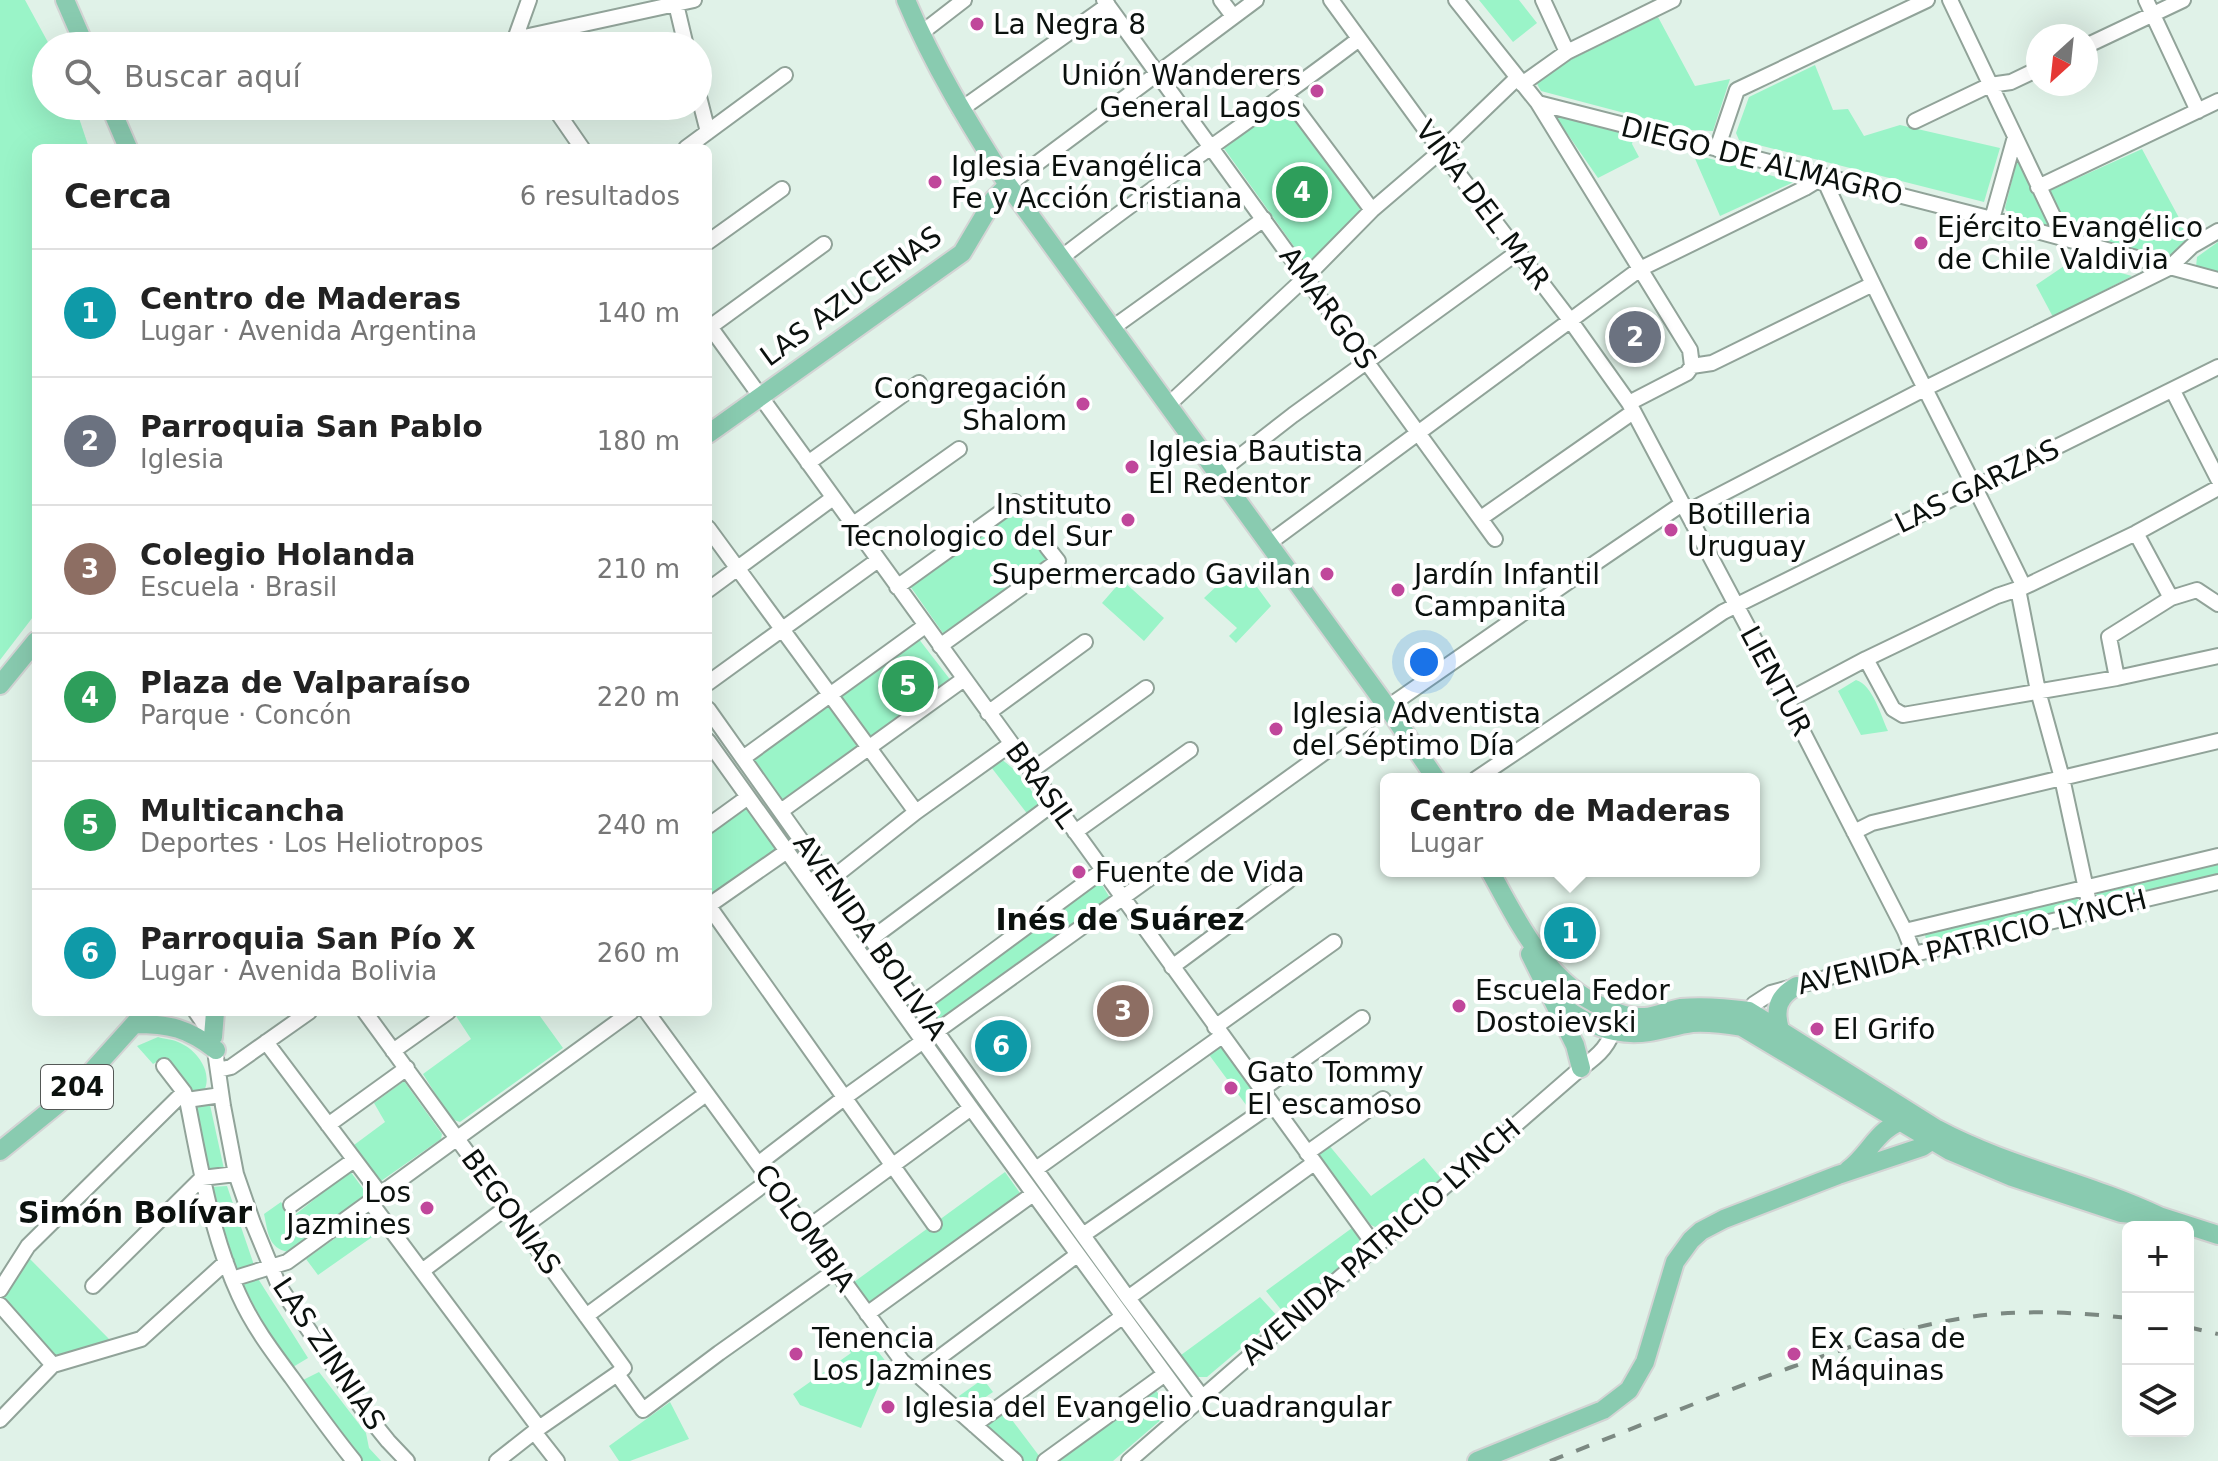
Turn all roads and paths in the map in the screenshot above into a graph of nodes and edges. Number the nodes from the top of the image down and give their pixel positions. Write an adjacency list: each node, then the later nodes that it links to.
1 (65, 0): 20 (main road)
2 (529, 0): 21 (street)
3 (694, 0): 17 (street)
4 (906, 0): 24 (main road)
5 (964, 0): 24 (street)
6 (1221, 0): 19 (street)
7 (1256, 0): 19 (street)
8 (1331, 0): 25 (street, VIÑA DEL MAR)
9 (1456, 0): 31 (street)
10 (1543, 0): 27 (street)
11 (1673, 0): 27 (street)
12 (1927, 0): 48 (street)
13 (1950, 0): 32 (street)
14 (2146, 0): 18 (street)
15 (2183, 0): 18 (street)
16 (1106, 2): 28 (street, AMARGOS); 36 (street)
17 (676, 4): 22 (street); 23 (street)
18 (2152, 14): 26 (street); 37 (street)
19 (1233, 16): 28 (street)
20 (79, 32)
21 (519, 32)
22 (560, 32)
23 (683, 32)
24 (920, 34): 36 (main road)
25 (1359, 39): 33 (street); 49 (street, VIÑA DEL MAR)
26 (2098, 40)
27 (1567, 52): 31 (street)
28 (1158, 73): 47 (street, AMARGOS); 51 (street)
29 (785, 75): 42 (street)
30 (2026, 75): 32 (street)
31 (1520, 81): 35 (street); 49 (street)
32 (1990, 85): 41 (street); 43 (street)
33 (1286, 95): 47 (street); 54 (street)
34 (2218, 101): 37 (street)
35 (1538, 103): 48 (street, DIEGO DE ALMAGRO); 64 (street)
36 (960, 110): 51 (main road)
37 (2198, 111): 52 (street)
38 (116, 120): 44 (main road)
39 (563, 120): 45 (street)
40 (705, 120): 42 (street)
41 (1915, 121)
42 (708, 132): 46 (street)
43 (2015, 137): 52 (street); 56 (street)
44 (126, 144)
45 (579, 144)
46 (692, 144)
47 (1211, 147): 55 (street, AMARGOS); 62 (street)
48 (1717, 149): 50 (street, DIEGO DE ALMAGRO)
49 (1441, 151): 54 (street); 61 (street, VIÑA DEL MAR)
50 (1823, 177): 56 (street, DIEGO DE ALMAGRO); 64 (street); 67 (street)
51 (1008, 185): 62 (main road); 78 (main road, LAS AZUCENAS)
52 (2038, 187): 59 (street)
53 (782, 189): 58 (street)
54 (1372, 210): 65 (street)
55 (1264, 219): 65 (street, AMARGOS); 71 (street)
56 (1992, 219): 59 (street, DIEGO DE ALMAGRO)
57 (2218, 231): 63 (street)
58 (712, 239)
59 (2064, 239): 63 (street, DIEGO DE ALMAGRO)
60 (824, 244): 69 (street)
61 (1518, 252): 68 (street, VIÑA DEL MAR); 72 (street)
62 (1061, 258): 71 (main road)
63 (2169, 268): 66 (street, DIEGO DE ALMAGRO); 76 (street)
64 (1640, 269): 68 (street); 73 (street)
65 (1306, 277): 72 (street, AMARGOS); 79 (street)
66 (2218, 280)
67 (1873, 284): 73 (street); 76 (street)
68 (1570, 320): 80 (street, VIÑA DEL MAR); 82 (street)
69 (712, 323)
70 (712, 329): 78 (street, BRASIL)
71 (1111, 329): 79 (main road)
72 (1367, 362): 82 (street, AMARGOS); 85 (street)
73 (1692, 366): 80 (street)
74 (2218, 367): 77 (street, LAS GARZAS)
75 (919, 383): 84 (street)
76 (1926, 388): 87 (street); 91 (street)
77 (2173, 391): 86 (street); 87 (street, LAS GARZAS)
78 (759, 397): 81 (main road, LAS AZUCENAS); 84 (street, BRASIL)
79 (1167, 406): 85 (main road)
80 (1631, 407): 91 (street, LIENTUR); 92 (street)
81 (712, 431)
82 (1418, 432): 92 (street, AMARGOS); 97 (street)
83 (959, 449): 93 (street)
84 (808, 463): 89 (street, BRASIL)
85 (1217, 474): 97 (main road)
86 (2218, 479)
87 (1975, 486): 103 (street); 106 (street, LAS GARZAS)
88 (2218, 488): 95 (street)
89 (833, 498): 93 (street, BRASIL); 100 (street)
90 (1015, 502): 102 (street)
91 (1684, 508): 106 (street, LIENTUR); 122 (street)
92 (1481, 518): 96 (street, AMARGOS)
93 (852, 525): 99 (street, BRASIL)
94 (712, 533): 100 (street)
95 (2136, 533): 103 (street); 104 (street)
96 (1495, 539)
97 (1269, 543): 122 (main road)
98 (1047, 547): 111 (street)
99 (878, 560): 102 (street, BRASIL); 108 (street)
100 (738, 568): 101 (street); 108 (street)
101 (712, 587)
102 (897, 587): 107 (street, BRASIL)
103 (2021, 588): 113 (street); 119 (street)
104 (2171, 598): 105 (street); 114 (street)
105 (2218, 604)
106 (1736, 605): 121 (street, LIENTUR); 133 (street, LAS GARZAS)
107 (925, 626): 111 (street, BRASIL); 120 (street)
108 (782, 629): 116 (street); 120 (street)
109 (1085, 642): 123 (street)
110 (32, 646): 117 (main road)
111 (940, 646): 115 (street, BRASIL)
112 (2218, 656): 114 (street)
113 (1866, 659): 119 (street); 121 (street)
114 (2117, 678): 119 (street)
115 (964, 679): 123 (street, BRASIL); 128 (street)
116 (712, 680)
117 (0, 685)
118 (1146, 688): 131 (street)
119 (2038, 691): 134 (street)
120 (830, 695): 128 (street); 130 (street)
121 (1787, 701): 141 (street, LIENTUR)
122 (1388, 708): 132 (main road); 150 (street)
123 (988, 713): 126 (street, BRASIL)
124 (712, 715): 130 (street, AVENIDA BOLIVIA)
125 (2218, 741): 134 (street)
126 (1011, 744): 131 (street, BRASIL); 138 (street)
127 (712, 747): 135 (street, AVENIDA BOLIVIA)
128 (869, 748): 137 (street); 138 (street)
129 (1190, 750): 140 (street)
130 (743, 758): 137 (street, AVENIDA BOLIVIA)
131 (1031, 771): 136 (street, BRASIL)
132 (1432, 773)
133 (1485, 773)
134 (2062, 778): 141 (street); 149 (street)
135 (748, 797): 139 (street); 142 (street, AVENIDA BOLIVIA)
136 (1054, 803): 140 (street, BRASIL); 156 (street)
137 (781, 811): 146 (street, AVENIDA BOLIVIA)
138 (916, 812): 146 (street)
139 (712, 823)
140 (1075, 832): 144 (street, BRASIL)
141 (1854, 832): 155 (street, LIENTUR)
142 (787, 851): 151 (street); 178 (street, AVENIDA BOLIVIA)
143 (2218, 856): 149 (street, AVENIDA PATRICIO LYNCH)
144 (1103, 870): 150 (street, BRASIL); 162 (street)
145 (1496, 877): 154 (main road)
146 (830, 880): 156 (street, AVENIDA BOLIVIA)
147 (1288, 881): 159 (street)
148 (2218, 882): 153 (street, AVENIDA PATRICIO LYNCH)
149 (2085, 888): 153 (street); 155 (street, AVENIDA PATRICIO LYNCH)
150 (1123, 899): 159 (street, BRASIL); 176 (street)
151 (712, 902)
152 (712, 911): 189 (street)
153 (2091, 912): 158 (street, AVENIDA PATRICIO LYNCH)
154 (1513, 913): 161 (main road); 173 (main road)
155 (1905, 931): 158 (street, LIENTUR)
156 (871, 939): 162 (street, AVENIDA BOLIVIA)
157 (1334, 942): 175 (street)
158 (1914, 954): 160 (street, AVENIDA PATRICIO LYNCH)
159 (1172, 967): 175 (street, BRASIL)
160 (1797, 986): 172 (street, AVENIDA PATRICIO LYNCH); 174 (main road)
161 (1552, 997): 173 (main road); 183 (main road)
162 (919, 1006): 176 (street, AVENIDA BOLIVIA)
163 (198, 1016): 179 (street, LAS ZINNIAS)
164 (215, 1016): 179 (main road)
165 (303, 1016): 177 (street)
166 (368, 1016): 180 (street, BEGONIAS)
167 (442, 1016): 180 (street)
168 (626, 1016): 199 (street)
169 (650, 1016): 186 (street, COLOMBIA)
170 (139, 1018): 179 (main road); 200 (main road, 204)
171 (1362, 1018): 185 (street)
172 (1746, 1019): 173 (main road); 174 (main road); 191 (main road)
173 (1617, 1023): 183 (street, AVENIDA PATRICIO LYNCH)
174 (1780, 1030): 194 (main road)
175 (1219, 1031): 185 (street, BRASIL); 205 (street)
176 (937, 1033): 178 (street); 205 (street, AVENIDA BOLIVIA)
177 (266, 1042): 184 (street); 196 (street)
178 (924, 1042): 189 (street); 193 (street, AVENIDA BOLIVIA)
179 (214, 1044): 184 (street, LAS ZINNIAS)
180 (393, 1051): 182 (street, BEGONIAS)
181 (164, 1066): 188 (street)
182 (407, 1068): 196 (street); 199 (street, BEGONIAS)
183 (1581, 1068): 220 (street, AVENIDA PATRICIO LYNCH)
184 (218, 1070): 187 (street, LAS ZINNIAS)
185 (1261, 1090): 192 (street, BRASIL)
186 (706, 1094): 203 (street, COLOMBIA); 216 (street)
187 (221, 1095): 188 (street); 206 (street, LAS ZINNIAS)
188 (185, 1096): 208 (street); 228 (street)
189 (844, 1098): 203 (street); 204 (street)
190 (1383, 1099): 201 (street)
191 (1867, 1102): 195 (main road); 198 (main road)
192 (1272, 1104): 201 (street, BRASIL); 218 (street)
193 (971, 1108): 204 (street); 210 (street, AVENIDA BOLIVIA)
194 (1917, 1117): 195 (main road); 197 (main road)
195 (1898, 1122): 197 (main road); 198 (main road)
196 (328, 1125): 202 (street)
197 (1934, 1135): 207 (main road); 214 (main road); 214 (main road)
198 (1876, 1137): 207 (main road)
199 (458, 1139): 211 (street); 213 (street, BEGONIAS)
200 (0, 1151)
201 (1310, 1158): 220 (street, BRASIL); 229 (street)
202 (354, 1160): 211 (street); 212 (street)
203 (758, 1164): 209 (street, COLOMBIA)
204 (893, 1165): 215 (street); 217 (street)
205 (1036, 1169): 218 (street, AVENIDA BOLIVIA)
206 (236, 1174): 208 (street); 223 (street, LAS ZINNIAS)
207 (1838, 1175): 250 (main road)
208 (202, 1178): 222 (street); 227 (street)
209 (770, 1180): 217 (street, COLOMBIA); 232 (street)
210 (1033, 1194): 221 (street, AVENIDA BOLIVIA); 231 (street)
211 (376, 1199): 223 (street); 225 (street)
212 (291, 1205)
213 (507, 1207): 216 (street, BEGONIAS); 225 (street)
214 (2159, 1216): 219 (main road)
215 (934, 1224)
216 (522, 1228): 232 (street, BEGONIAS)
217 (806, 1229): 224 (street, COLOMBIA)
218 (1083, 1235): 229 (street, AVENIDA BOLIVIA)
219 (2218, 1235)
220 (1375, 1246): 238 (street, AVENIDA PATRICIO LYNCH)
221 (1077, 1255): 233 (street, AVENIDA BOLIVIA); 237 (street)
222 (226, 1262): 226 (street); 234 (street)
223 (271, 1268): 226 (street); 244 (street, LAS ZINNIAS)
224 (836, 1270): 231 (street, COLOMBIA); 235 (street, BEGONIAS)
225 (422, 1271): 242 (street)
226 (232, 1279): 243 (street)
227 (93, 1286)
228 (0, 1290)
229 (1128, 1298): 238 (street, AVENIDA BOLIVIA)
230 (0, 1305): 234 (street)
231 (867, 1314): 237 (street, COLOMBIA)
232 (586, 1316): 235 (street, BEGONIAS)
233 (1122, 1317): 236 (street, AVENIDA BOLIVIA); 241 (street)
234 (53, 1365): 240 (street)
235 (617, 1374): 242 (street)
236 (1165, 1374): 239 (street, AVENIDA BOLIVIA); 248 (street)
237 (916, 1375): 241 (street, COLOMBIA)
238 (1202, 1397): 239 (street, AVENIDA PATRICIO LYNCH)
239 (1190, 1408): 249 (street, AVENIDA PATRICIO LYNCH)
240 (0, 1420)
241 (974, 1425): 247 (street, COLOMBIA)
242 (537, 1430): 245 (street); 246 (street)
243 (354, 1461)
244 (407, 1461)
245 (497, 1461)
246 (557, 1461)
247 (1015, 1461)
248 (1045, 1461)
249 (1129, 1461)
250 (1477, 1461)

